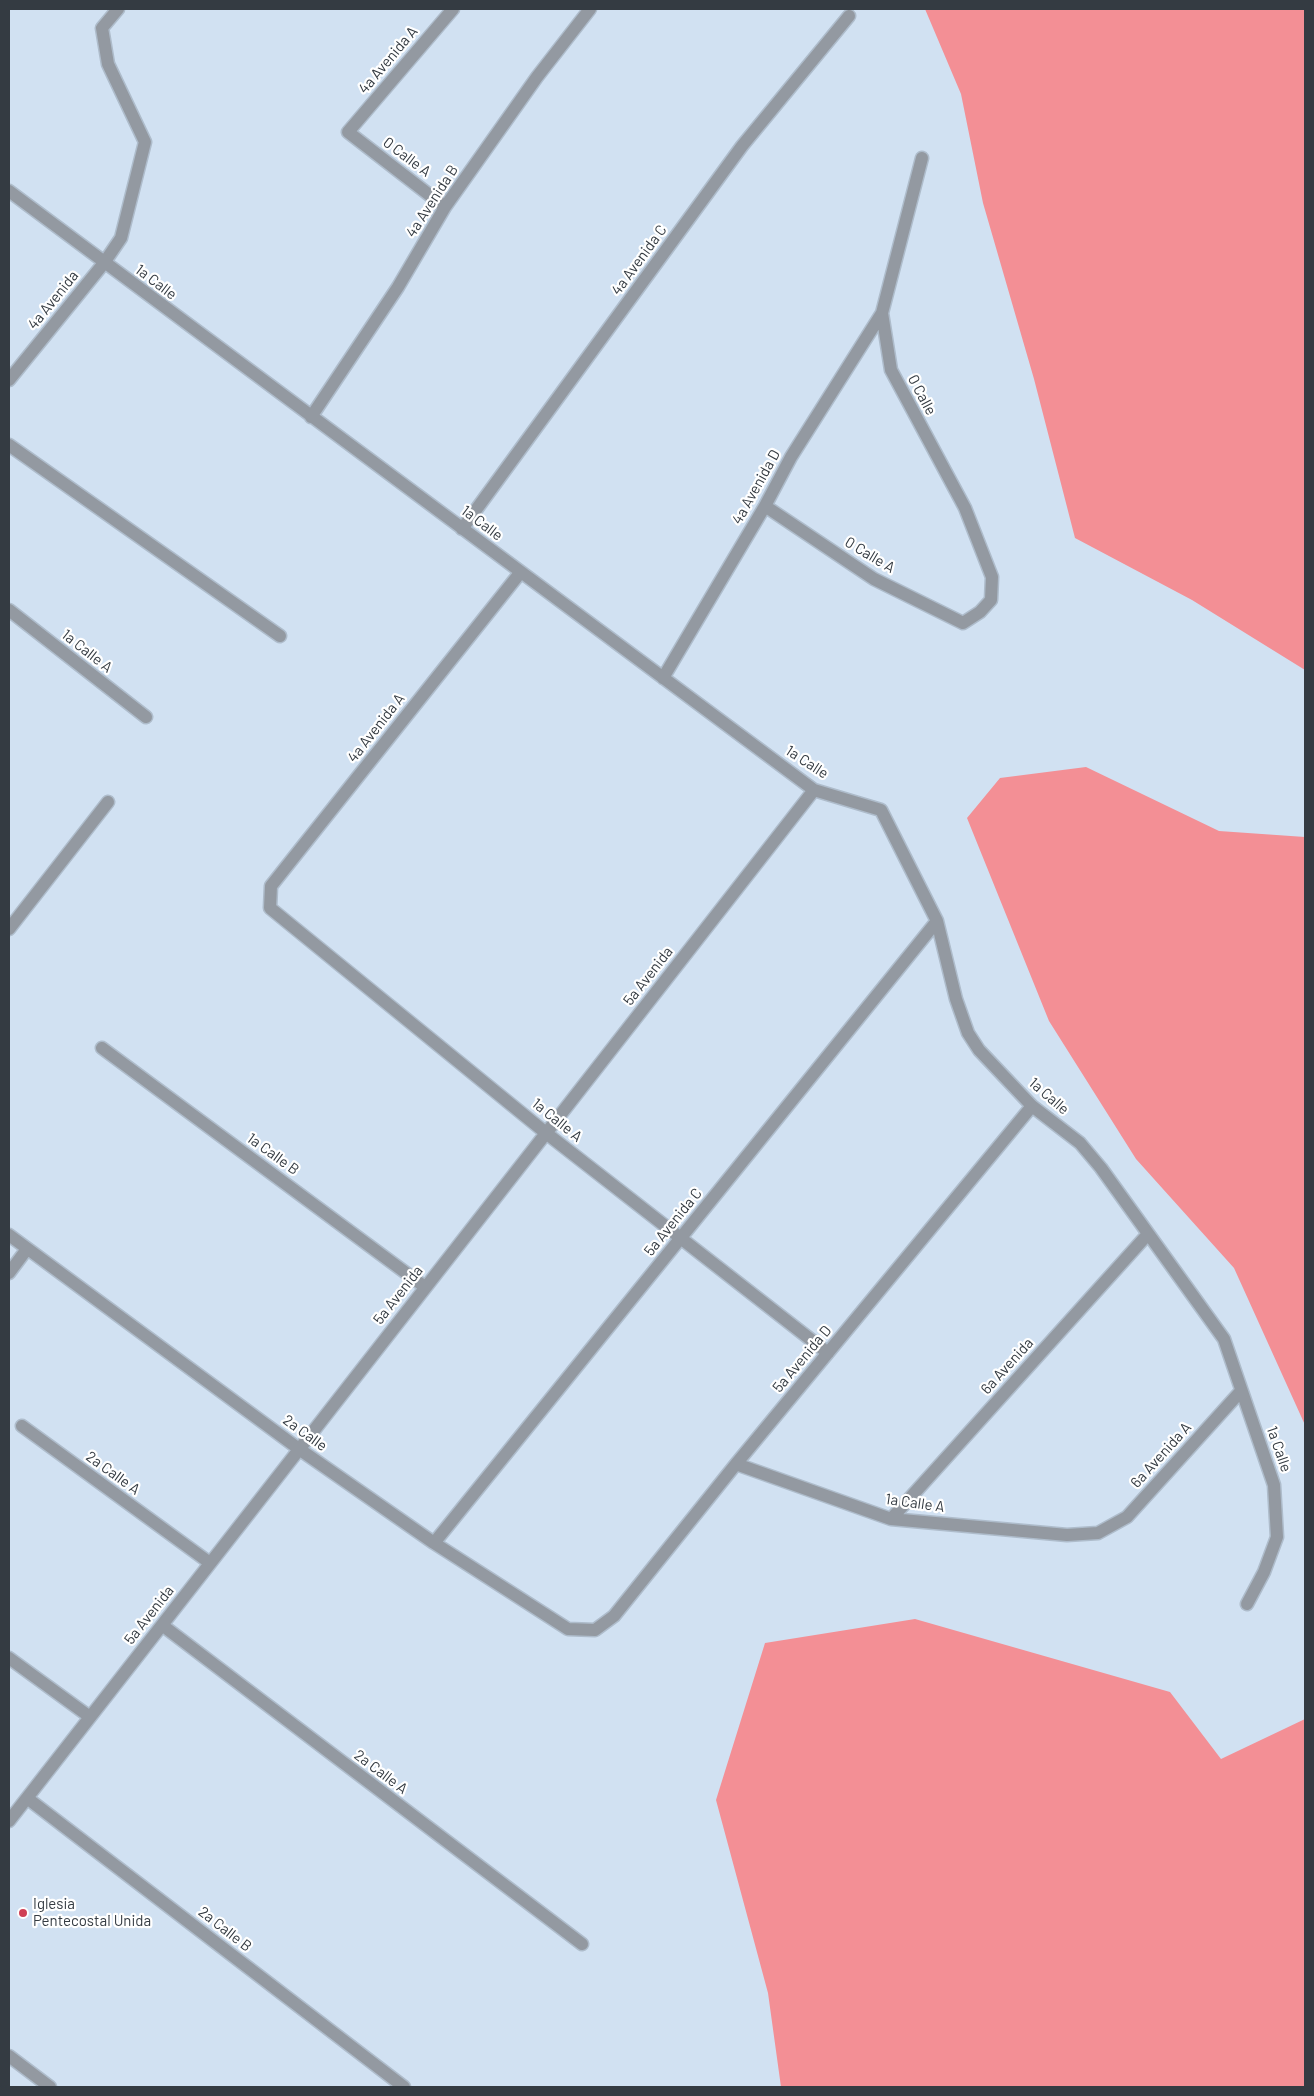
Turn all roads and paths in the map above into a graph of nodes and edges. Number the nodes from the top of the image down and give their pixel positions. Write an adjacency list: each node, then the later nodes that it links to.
1 (118, 9): 9 (street, 4a Avenida)
2 (452, 9): 5 (street, 4a Avenida A)
3 (590, 9): 8 (street, 4a Avenida B)
4 (849, 16): 15 (street, 4a Avenida C)
5 (348, 132): 8 (street, 0 Calle A)
6 (922, 158): 10 (street, 0 Calle)
7 (9, 191): 9 (street, 1a Calle)
8 (446, 207): 12 (street, 4a Avenida B)
9 (104, 263): 11 (street, 4a Avenida); 12 (street, 1a Calle)
10 (882, 313): 14 (street, 4a Avenida D); 18 (street, 0 Calle)
11 (9, 380)
12 (311, 417): 15 (street, 1a Calle)
13 (9, 445): 19 (street)
14 (765, 506): 18 (street, 0 Calle A); 20 (street, 4a Avenida D)
15 (462, 529): 16 (street, 1a Calle)
16 (520, 573): 20 (street, 1a Calle); 24 (street, 4a Avenida A)
17 (9, 610): 21 (street, 1a Calle A)
18 (962, 623)
19 (280, 636)
20 (663, 678): 22 (street, 1a Calle)
21 (146, 717)
22 (814, 790): 25 (street, 1a Calle); 29 (street, 5a Avenida)
23 (108, 802): 26 (street)
24 (270, 908): 29 (street, 1a Calle A)
25 (937, 920): 28 (street, 1a Calle); 32 (street, 5a Avenida C)
26 (9, 929)
27 (102, 1048): 35 (street, 1a Calle B)
28 (1032, 1106): 30 (street, 1a Calle); 36 (street, 5a Avenida D)
29 (546, 1133): 32 (street, 1a Calle A); 35 (street, 5a Avenida)
30 (1148, 1234): 37 (street, 1a Calle); 41 (street, 6a Avenida)
31 (9, 1235): 33 (street, 2a Calle)
32 (682, 1238): 36 (street, 1a Calle A); 43 (street, 5a Avenida C)
33 (27, 1249): 34 (street); 39 (street, 2a Calle)
34 (9, 1273)
35 (425, 1287): 39 (street, 5a Avenida)
36 (828, 1353): 40 (street, 5a Avenida D)
37 (1241, 1391): 42 (street, 6a Avenida A); 45 (street, 1a Calle)
38 (22, 1426): 44 (street, 2a Calle A)
39 (299, 1449): 43 (street, 2a Calle); 44 (street, 5a Avenida)
40 (736, 1464): 41 (street, 1a Calle A); 47 (street, 5a Avenida D)
41 (891, 1520): 42 (street, 1a Calle A)
42 (1098, 1533)
43 (434, 1544): 47 (street, 2a Calle)
44 (210, 1563): 46 (street, 5a Avenida)
45 (1247, 1604)
46 (162, 1625): 49 (street, 5a Avenida); 52 (street, 2a Calle A)
47 (595, 1630)
48 (9, 1658): 49 (street)
49 (90, 1717): 50 (street, 5a Avenida)
50 (27, 1798): 51 (street, 5a Avenida); 55 (street, 2a Calle B)
51 (9, 1821)
52 (582, 1944)
53 (9, 2056): 54 (street)
54 (50, 2087)
55 (404, 2087)

